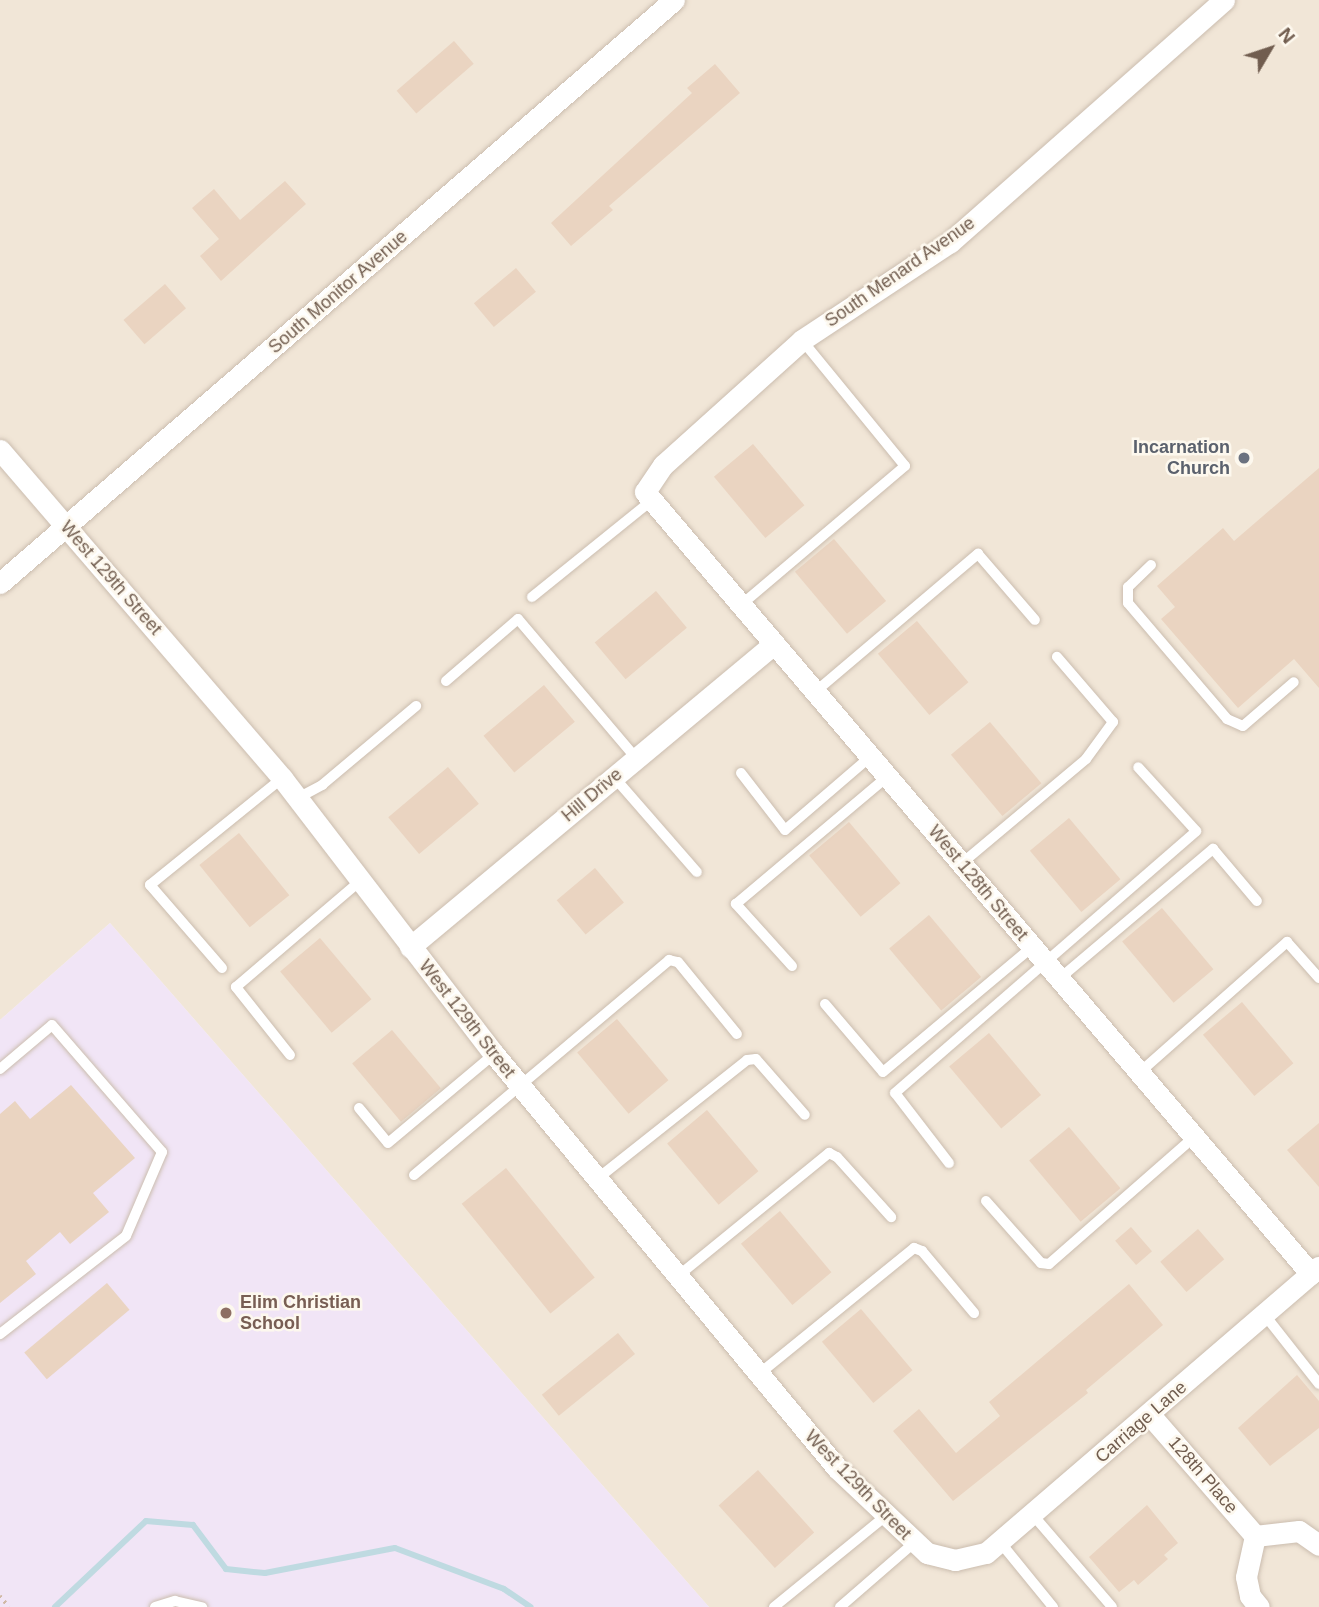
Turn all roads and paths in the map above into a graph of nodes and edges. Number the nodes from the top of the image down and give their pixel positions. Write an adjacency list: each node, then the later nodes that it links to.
1 (674, 0): 6 (street, South Monitor Avenue)
2 (1224, 0): 3 (street, South Menard Avenue)
3 (802, 340): 5 (street, South Menard Avenue); 10 (lane)
4 (0, 450): 6 (street, West 129th Street)
5 (649, 496): 9 (lane); 10 (street, West 128th Street)
6 (66, 528): 8 (street, South Monitor Avenue); 24 (street, West 129th Street)
7 (1151, 565): 15 (lane)
8 (0, 583)
9 (532, 597)
10 (741, 605): 12 (street, West 128th Street)
11 (1035, 620): 16 (lane)
12 (774, 644): 16 (street, West 128th Street); 19 (street, Hill Drive)
13 (1057, 657): 26 (lane)
14 (446, 681): 19 (lane)
15 (1294, 682)
16 (815, 692): 18 (street, West 128th Street)
17 (416, 706): 25 (lane)
18 (870, 757): 21 (lane); 22 (street, West 128th Street)
19 (636, 758): 23 (street, Hill Drive)
20 (1138, 767): 34 (lane)
21 (741, 773)
22 (887, 776): 26 (street, West 128th Street); 32 (lane)
23 (614, 777): 27 (lane); 30 (street, Hill Drive)
24 (282, 778): 25 (street, West 129th Street); 33 (lane)
25 (296, 799): 28 (street, West 129th Street)
26 (961, 864): 31 (street, West 128th Street)
27 (697, 872)
28 (359, 882): 30 (street, West 129th Street); 39 (lane)
29 (1257, 901): 34 (lane)
30 (410, 947): 38 (street, West 129th Street)
31 (1032, 947): 34 (street, West 128th Street); 36 (lane)
32 (792, 965)
33 (222, 968)
34 (1053, 972): 41 (street, West 128th Street); 46 (lane)
35 (1319, 978): 41 (lane)
36 (825, 1004)
37 (737, 1034): 42 (lane)
38 (494, 1054): 42 (street, West 129th Street); 43 (lane)
39 (290, 1055)
40 (0, 1069): 55 (lane)
41 (1139, 1073): 45 (street, West 128th Street)
42 (520, 1086): 47 (lane); 48 (street, West 129th Street)
43 (359, 1108)
44 (806, 1115): 48 (lane)
45 (1194, 1137): 49 (lane); 51 (street, West 128th Street)
46 (950, 1163)
47 (414, 1175)
48 (597, 1179): 52 (street, West 129th Street)
49 (986, 1201)
50 (891, 1217): 52 (lane)
51 (1316, 1270): 54 (street, Carriage Lane)
52 (678, 1276): 56 (street, West 129th Street)
53 (974, 1313): 56 (lane)
54 (1264, 1314): 57 (lane); 58 (street, Carriage Lane)
55 (0, 1334)
56 (759, 1374): 59 (street, West 129th Street)
57 (1319, 1384)
58 (1150, 1415): 60 (street, Carriage Lane); 61 (street, 128th Place)
59 (888, 1514): 63 (street, West 129th Street); 70 (lane)
60 (1033, 1515): 62 (street, Carriage Lane); 73 (lane)
61 (1255, 1536): 64 (street); 74 (street)
62 (1000, 1542): 65 (street, Carriage Lane); 72 (lane)
63 (914, 1543): 65 (street, West 129th Street); 71 (lane)
64 (1319, 1545)
65 (955, 1560)
66 (0, 1596): 67 (path)
67 (9, 1607)
68 (155, 1607): 69 (lane)
69 (202, 1607)
70 (774, 1607)
71 (840, 1607)
72 (1053, 1607)
73 (1112, 1607)
74 (1259, 1607)

